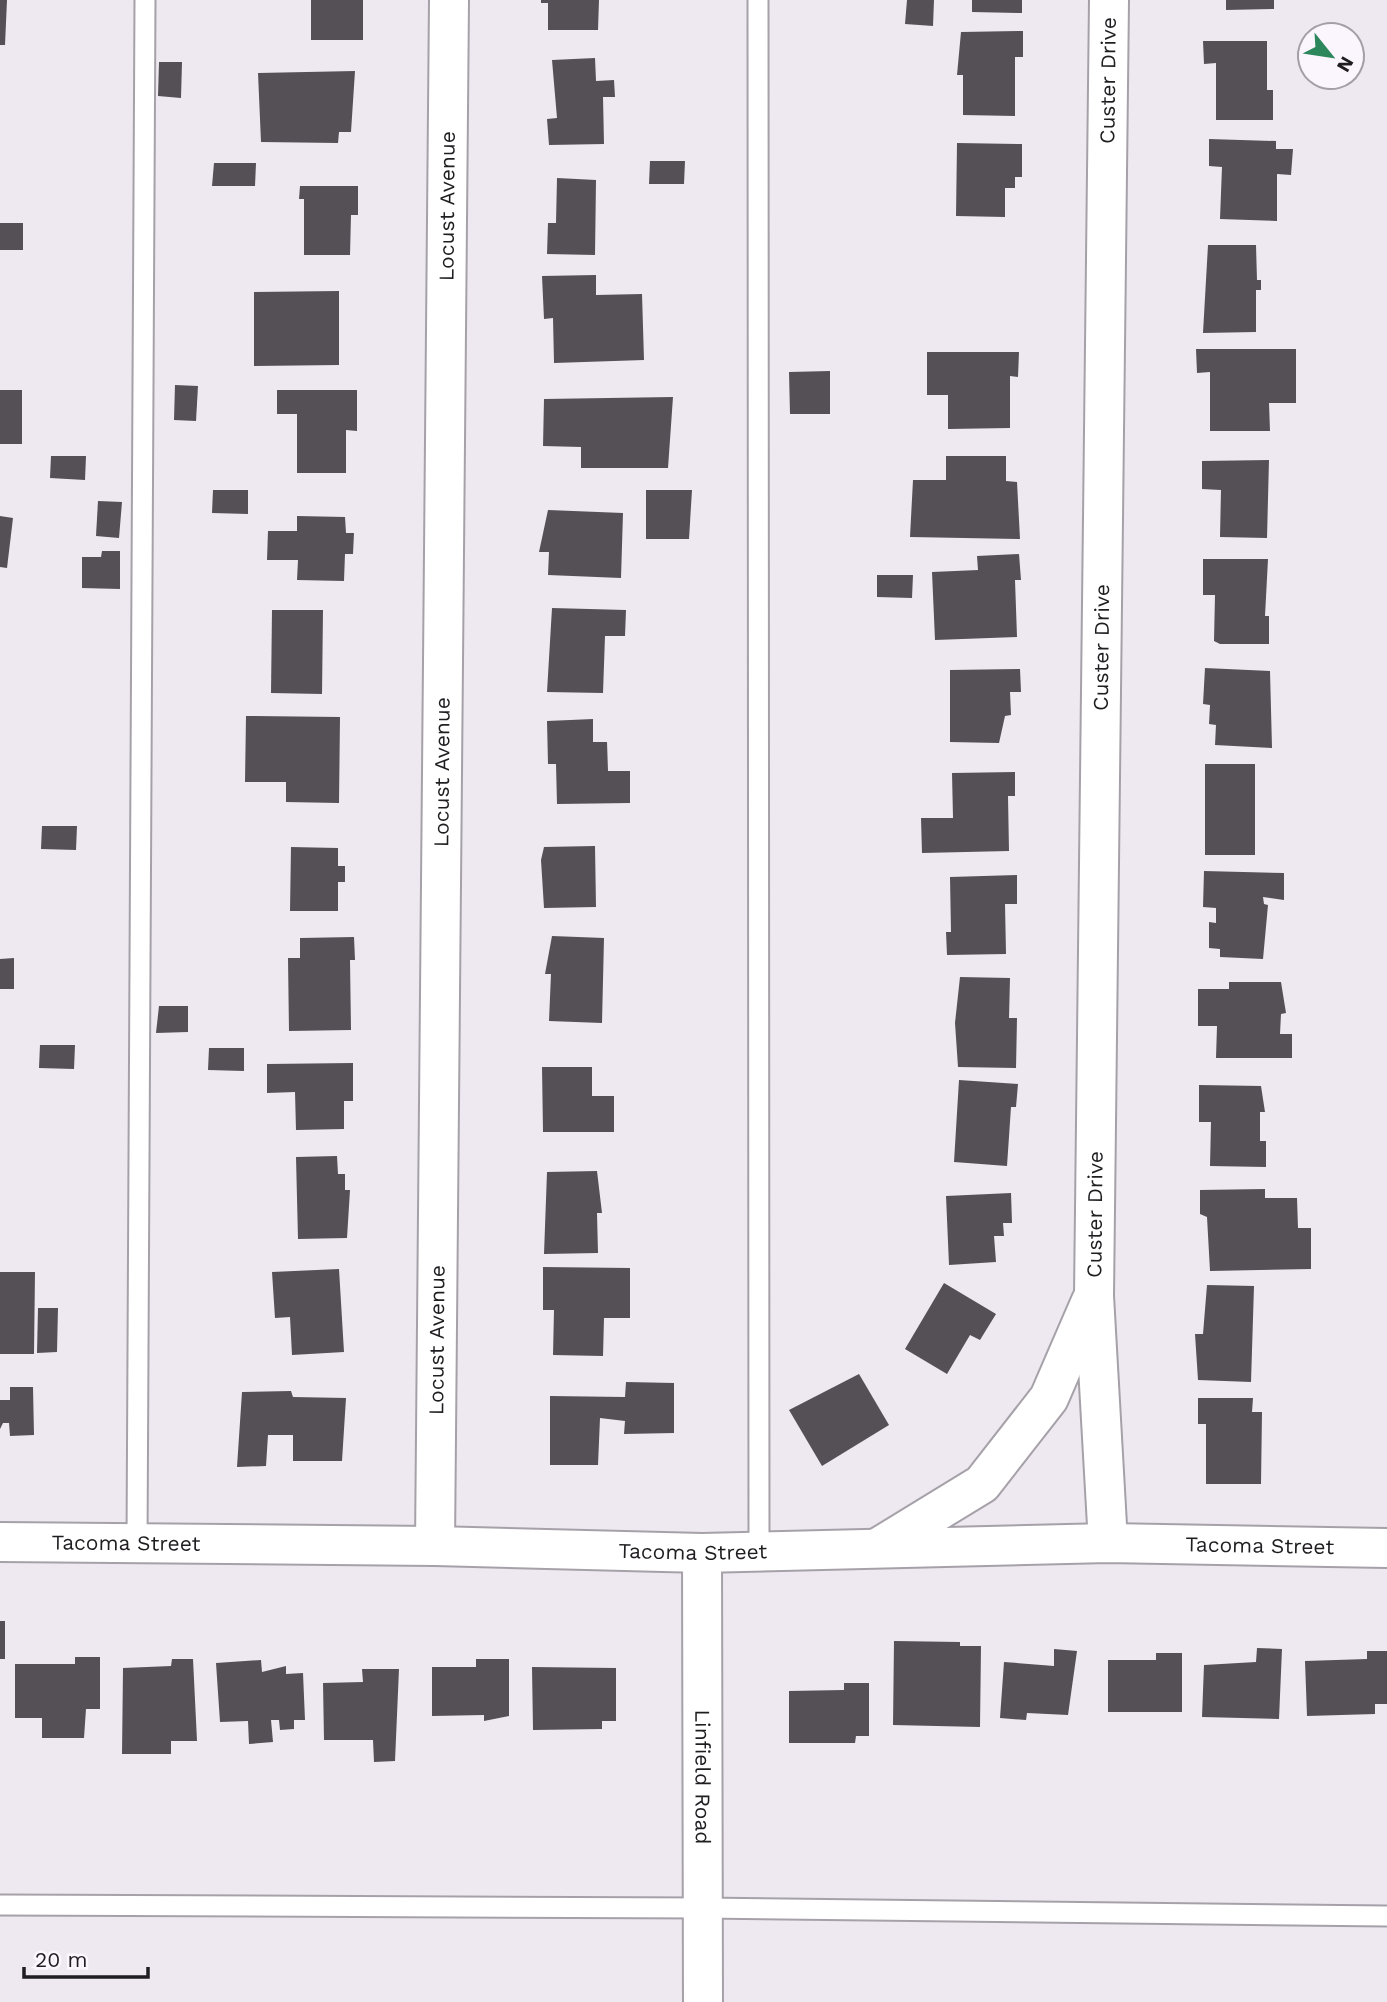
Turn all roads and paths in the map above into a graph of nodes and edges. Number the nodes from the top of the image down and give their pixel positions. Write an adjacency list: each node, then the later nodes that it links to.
1 (145, 0): 7 (lane)
2 (449, 0): 9 (street, Locust Avenue)
3 (758, 0): 12 (lane)
4 (1109, 0): 5 (street, Custer Drive)
5 (1094, 1296): 8 (street, Custer Drive); 10 (street, Custer Drive)
6 (0, 1542): 7 (street, Tacoma Street)
7 (137, 1543): 9 (street, Tacoma Street)
8 (1108, 1543): 10 (street, Tacoma Street); 11 (street, Tacoma Street)
9 (435, 1546): 13 (street, Tacoma Street)
10 (879, 1548): 12 (street, Tacoma Street)
11 (1387, 1548)
12 (759, 1552): 13 (street, Tacoma Street)
13 (702, 1553): 15 (street, Linfield Road)
14 (0, 1905): 15 (lane)
15 (703, 1908): 16 (lane); 17 (street, Linfield Road)
16 (1387, 1916)
17 (704, 2002)

